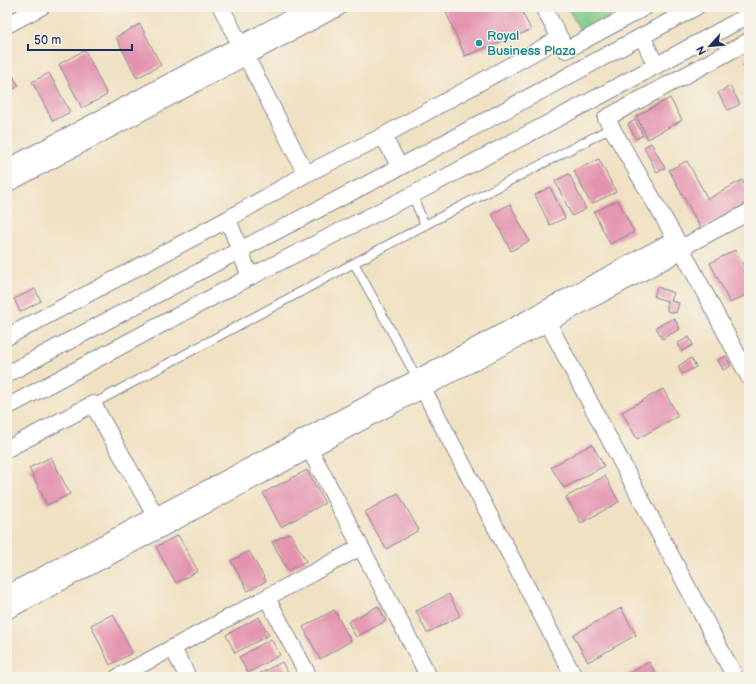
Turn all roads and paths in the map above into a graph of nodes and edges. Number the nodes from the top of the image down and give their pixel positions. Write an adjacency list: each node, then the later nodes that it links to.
1 (41, 7): 9 (street)
2 (221, 7): 13 (street)
3 (311, 7): 13 (street)
4 (339, 7): 13 (street)
5 (543, 7): 11 (street)
6 (645, 7): 11 (street)
7 (696, 7): 10 (street)
8 (749, 16): 14 (street)
9 (7, 25)
10 (642, 36): 14 (street); 17 (street)
11 (560, 38): 16 (street)
12 (749, 41): 15 (street)
13 (243, 50): 18 (street); 19 (street); 20 (street)
14 (656, 66): 21 (street)
15 (609, 123): 24 (lane); 25 (street)
16 (383, 136): 17 (street); 19 (street)
17 (400, 167): 26 (street)
18 (7, 168)
19 (306, 174): 23 (street)
20 (7, 184)
21 (412, 195): 24 (lane); 28 (street)
22 (749, 212): 25 (street)
23 (228, 219): 26 (street); 30 (street)
24 (425, 225): 27 (lane)
25 (681, 248): 29 (street); 32 (street); 33 (street)
26 (240, 250): 28 (street); 31 (street)
27 (354, 263): 33 (lane); 34 (lane)
28 (250, 277): 35 (street)
29 (548, 323): 33 (street); 49 (street)
30 (7, 337)
31 (7, 374)
32 (749, 375)
33 (420, 384): 37 (street); 38 (street); 48 (street)
34 (93, 404): 36 (street); 38 (street)
35 (7, 407)
36 (7, 449)
37 (310, 450): 39 (street); 42 (street)
38 (156, 517): 40 (street)
39 (360, 547): 41 (street); 47 (street)
40 (7, 594)
41 (267, 598): 43 (street); 46 (street)
42 (7, 611)
43 (173, 649): 44 (street); 45 (street)
44 (118, 677)
45 (188, 677)
46 (309, 677)
47 (430, 677)
48 (574, 677)
49 (735, 677)

